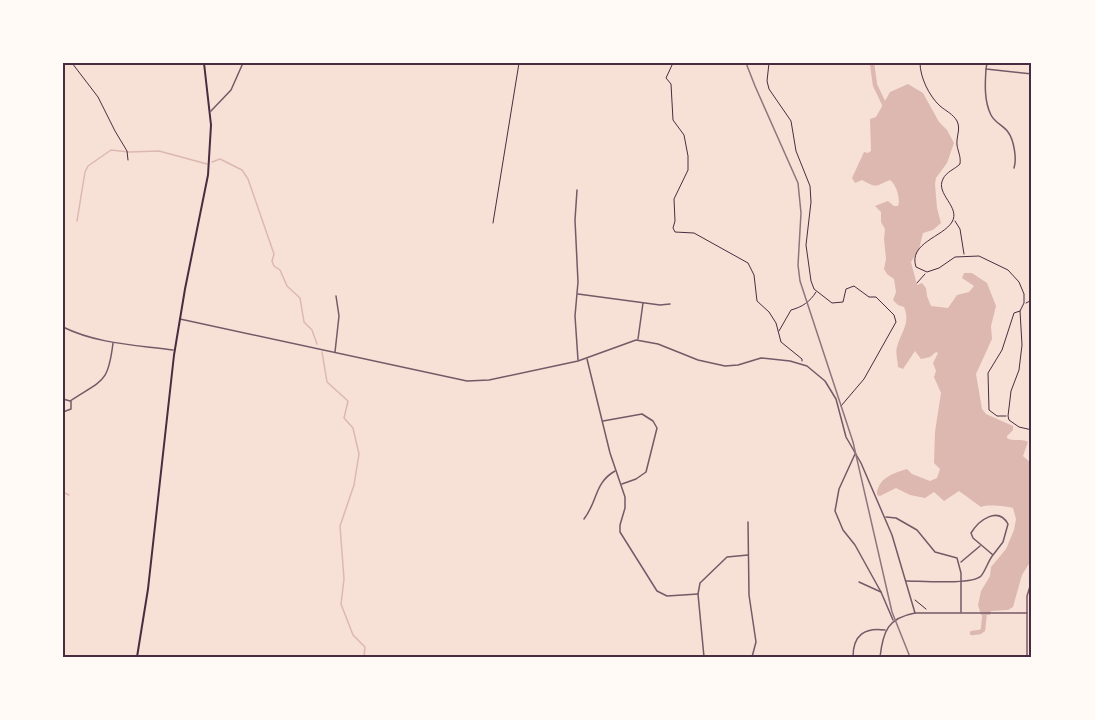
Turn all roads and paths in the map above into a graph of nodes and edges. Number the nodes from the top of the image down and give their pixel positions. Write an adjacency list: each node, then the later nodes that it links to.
1 (72, 63): 12 (path)
2 (204, 63): 11 (main road)
3 (243, 63): 11 (street)
4 (519, 63): 16 (path)
5 (673, 63): 30 (path)
6 (769, 63): 20 (path)
7 (920, 63): 15 (path)
8 (987, 63): 9 (street)
9 (986, 69): 10 (street); 13 (street)
10 (1032, 74)
11 (210, 111): 28 (main road)
12 (128, 160)
13 (1014, 168)
14 (577, 190): 21 (street)
15 (954, 219): 17 (path); 18 (path)
16 (494, 223)
17 (964, 256): 18 (path); 25 (path)
18 (927, 273): 19 (path)
19 (917, 283)
20 (817, 291): 30 (path); 40 (path)
21 (577, 294): 24 (street); 36 (street)
22 (336, 297): 34 (street)
23 (1032, 300): 25 (path)
24 (643, 303): 26 (street); 31 (street)
25 (1024, 303): 27 (path)
26 (670, 304)
27 (1020, 311): 42 (path); 42 (path)
28 (180, 319): 33 (main road); 34 (street)
29 (63, 327): 32 (street)
30 (778, 332): 37 (path)
31 (638, 340): 35 (street); 37 (street)
32 (113, 342): 33 (street); 39 (street)
33 (175, 350): 71 (main road)
34 (335, 353): 36 (street)
35 (587, 359): 36 (street); 43 (street)
36 (578, 361)
37 (802, 364): 40 (street)
38 (63, 399): 39 (street)
39 (70, 401): 41 (street)
40 (839, 408): 45 (street)
41 (63, 412)
42 (1008, 416): 44 (path)
43 (602, 421): 46 (street); 47 (street)
44 (1032, 430)
45 (855, 453): 48 (street); 60 (street)
46 (616, 470): 47 (street); 49 (street)
47 (621, 484): 61 (street)
48 (885, 517): 54 (street); 56 (street)
49 (584, 519)
50 (748, 522): 52 (street)
51 (981, 545): 53 (street); 53 (street); 54 (street)
52 (748, 555): 61 (street); 73 (street)
53 (993, 555): 57 (street)
54 (960, 562): 57 (street)
55 (1032, 580): 65 (street)
56 (906, 581): 57 (street); 59 (street)
57 (961, 581): 64 (street)
58 (859, 582): 60 (street)
59 (909, 591): 62 (path); 63 (street)
60 (881, 592): 67 (street)
61 (698, 594): 72 (street)
62 (929, 610)
63 (915, 613): 64 (street); 67 (street)
64 (960, 613): 65 (street)
65 (1027, 613): 66 (street); 69 (street)
66 (1032, 613)
67 (893, 621): 68 (street)
68 (886, 630): 74 (street); 75 (street)
69 (1027, 648): 70 (street); 76 (street)
70 (1032, 648)
71 (137, 657)
72 (704, 657)
73 (752, 657)
74 (853, 657)
75 (879, 657)
76 (1026, 657)

